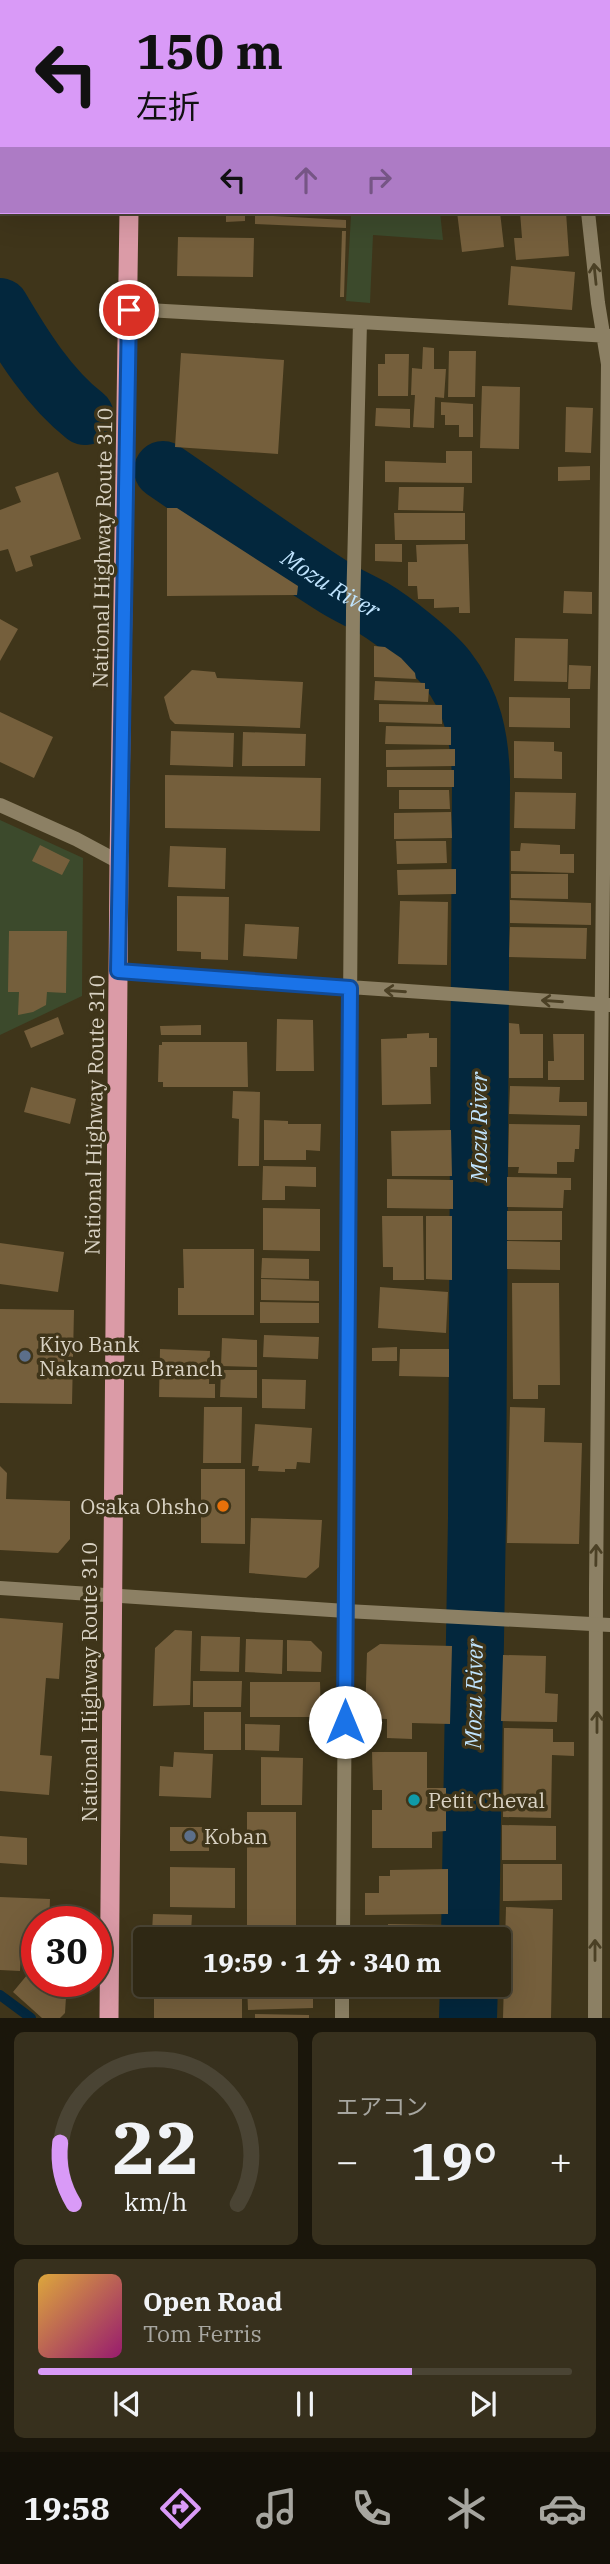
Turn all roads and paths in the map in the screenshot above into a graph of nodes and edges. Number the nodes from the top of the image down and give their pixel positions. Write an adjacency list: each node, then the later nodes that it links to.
1 (129, 214): 3 (highway, National Highway Route 310)
2 (588, 214): 5 (street, one-way to 2)
3 (129, 310): 4 (street); 9 (highway, National Highway Route 310)
4 (360, 322): 5 (street); 11 (street)
5 (607, 336): 6 (street)
6 (608, 559): 7 (street)
7 (607, 781): 12 (street)
8 (0, 805): 9 (street)
9 (119, 862): 10 (highway, National Highway Route 310)
10 (118, 971): 11 (street); 16 (highway, National Highway Route 310)
11 (350, 988): 12 (street, one-way to 11); 17 (street)
12 (606, 1005): 13 (street)
13 (605, 1206): 14 (street)
14 (604, 1413): 18 (street, one-way to 14)
15 (0, 1588): 16 (street)
16 (112, 1595): 17 (street); 22 (highway, National Highway Route 310)
17 (346, 1611): 18 (street); 20 (street)
18 (604, 1624): 19 (street, one-way to 18)
19 (603, 1845): 24 (street, one-way to 19)
20 (343, 1927)
21 (342, 1997): 23 (street)
22 (109, 2018)
23 (342, 2018)
24 (595, 2018)

